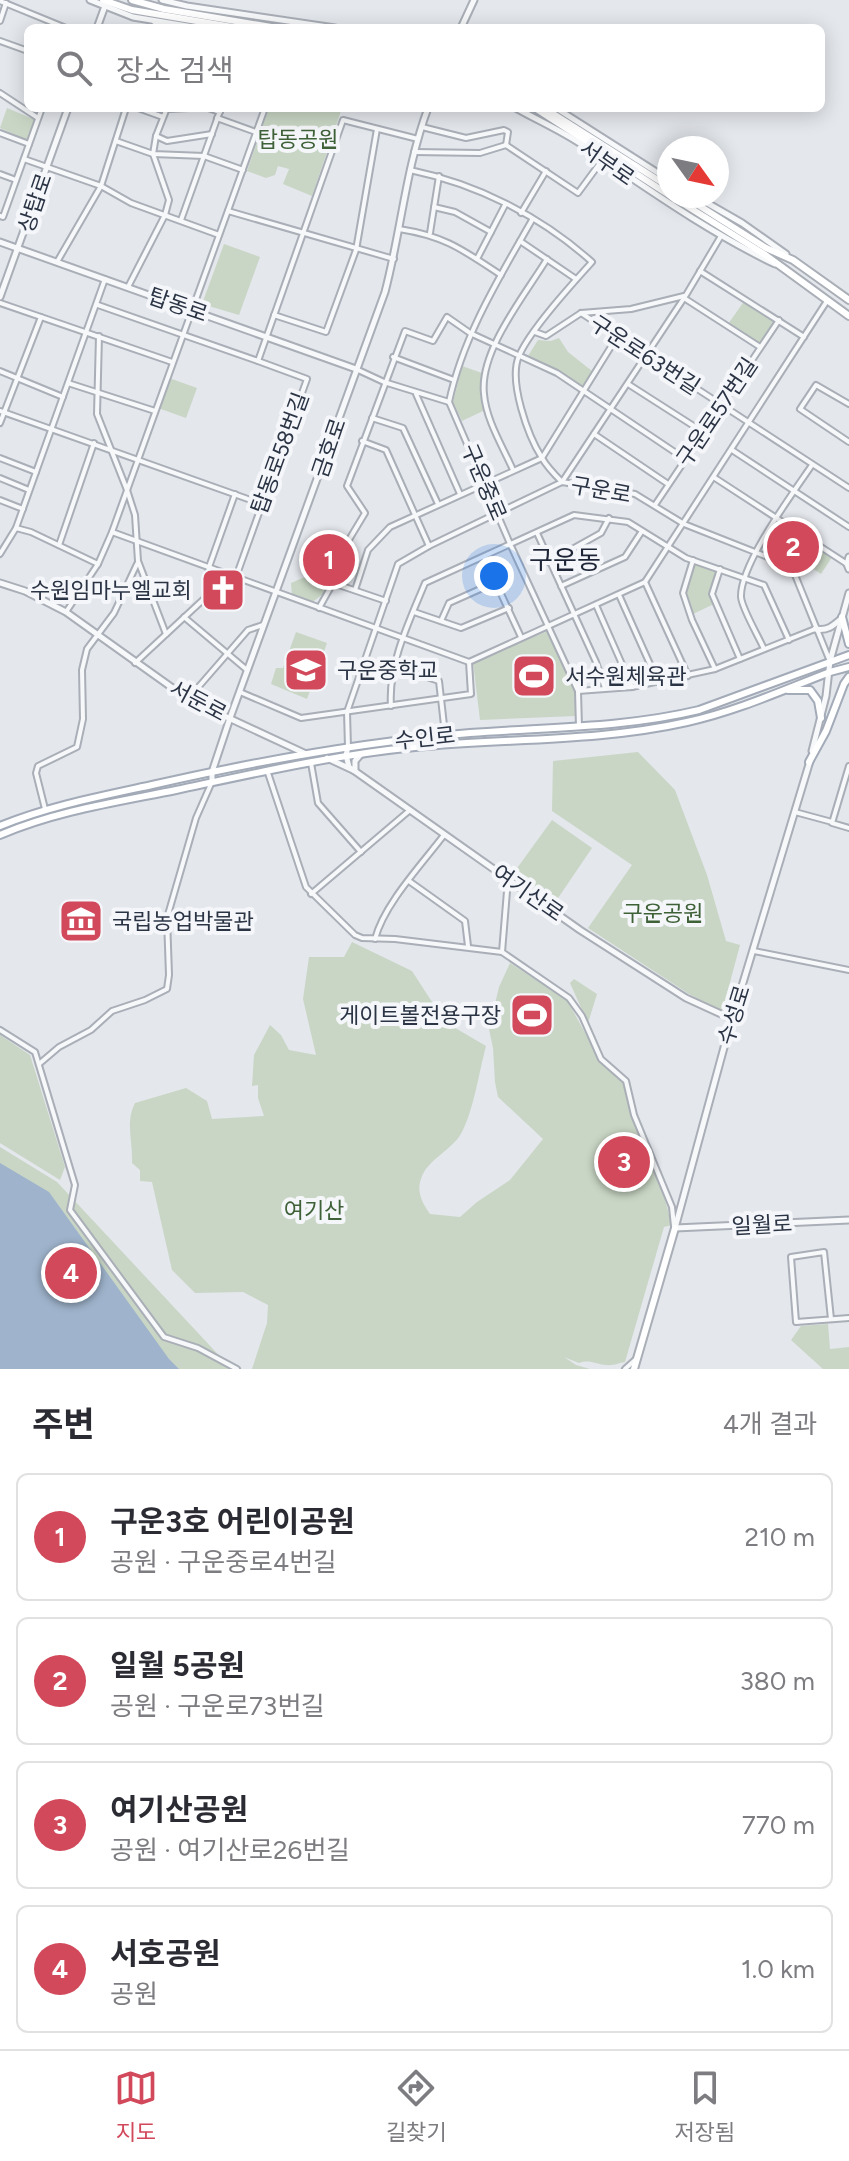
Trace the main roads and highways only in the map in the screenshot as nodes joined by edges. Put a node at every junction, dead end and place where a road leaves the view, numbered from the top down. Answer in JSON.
{"nodes":[{"id":1,"x":132,"y":0,"type":"edge"},
{"id":2,"x":104,"y":3,"type":"edge"},
{"id":3,"x":214,"y":24,"type":"edge"},
{"id":4,"x":253,"y":24,"type":"edge"},
{"id":5,"x":541,"y":112,"type":"edge"},
{"id":6,"x":550,"y":112,"type":"edge"},
{"id":7,"x":657,"y":179,"type":"edge"},
{"id":8,"x":657,"y":187,"type":"edge"},
{"id":9,"x":691,"y":208,"type":"edge"},
{"id":10,"x":703,"y":208,"type":"edge"},
{"id":11,"x":849,"y":300,"type":"edge"},
{"id":12,"x":849,"y":316,"type":"edge"},
{"id":13,"x":842,"y":617,"type":"road end"},
{"id":14,"x":849,"y":644,"type":"edge"},
{"id":15,"x":849,"y":655,"type":"edge"},
{"id":16,"x":849,"y":667,"type":"edge"},
{"id":17,"x":849,"y":677,"type":"edge"},
{"id":18,"x":780,"y":691,"type":"junction"},
{"id":19,"x":821,"y":718,"type":"road end"},
{"id":20,"x":809,"y":762,"type":"road end"},
{"id":21,"x":0,"y":826,"type":"edge"},
{"id":22,"x":0,"y":835,"type":"edge"},
{"id":23,"x":675,"y":1228,"type":"road end"},
{"id":24,"x":634,"y":1369,"type":"edge"}],
"edges":[{"from":1,"to":4,"type":"main road"},
{"from":2,"to":3,"type":"main road"},
{"from":5,"to":8,"type":"main road","name":"서부로"},
{"from":6,"to":7,"type":"main road","name":"서부로"},
{"from":9,"to":12,"type":"main road","name":"서부로"},
{"from":10,"to":11,"type":"main road"},
{"from":13,"to":14,"type":"main road"},
{"from":15,"to":21,"type":"main road","name":"수인로"},
{"from":16,"to":18,"type":"main road","name":"수인로"},
{"from":17,"to":20,"type":"main road"},
{"from":18,"to":19,"type":"main road"},
{"from":18,"to":22,"type":"main road","name":"수인로"},
{"from":23,"to":24,"type":"main road","name":"수성로"}]}
